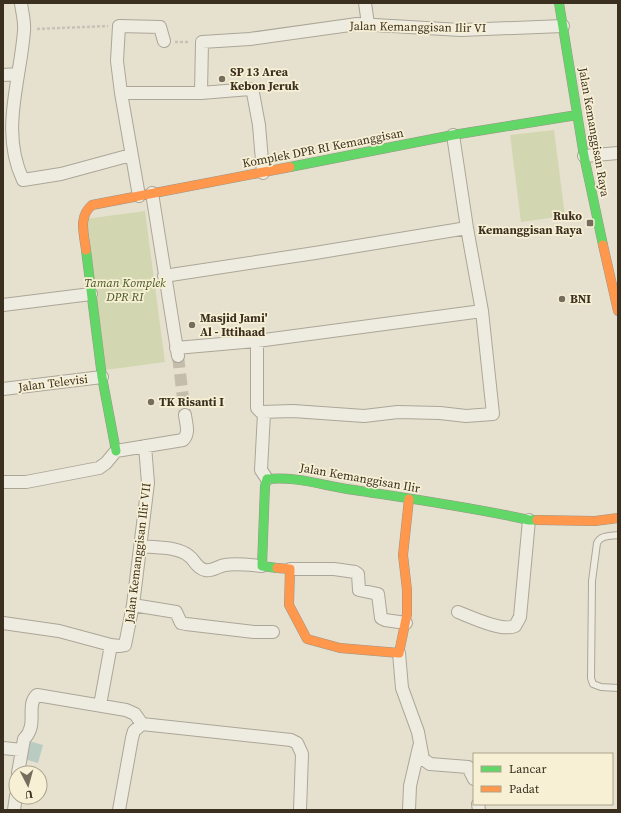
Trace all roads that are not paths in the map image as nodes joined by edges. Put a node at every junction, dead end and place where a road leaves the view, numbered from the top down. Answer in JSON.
{"nodes":[{"id":1,"x":21,"y":3,"type":"edge"},
{"id":2,"x":365,"y":3,"type":"edge"},
{"id":3,"x":559,"y":3,"type":"edge"},
{"id":4,"x":368,"y":24,"type":"junction"},
{"id":5,"x":563,"y":26,"type":"junction"},
{"id":6,"x":164,"y":40,"type":"road end"},
{"id":7,"x":18,"y":74,"type":"junction"},
{"id":8,"x":3,"y":75,"type":"edge"},
{"id":9,"x":120,"y":93,"type":"junction"},
{"id":10,"x":201,"y":93,"type":"junction"},
{"id":11,"x":577,"y":115,"type":"junction"},
{"id":12,"x":453,"y":135,"type":"junction"},
{"id":13,"x":618,"y":153,"type":"edge"},
{"id":14,"x":131,"y":155,"type":"junction"},
{"id":15,"x":584,"y":156,"type":"junction"},
{"id":16,"x":263,"y":173,"type":"junction"},
{"id":17,"x":152,"y":193,"type":"junction"},
{"id":18,"x":139,"y":196,"type":"junction"},
{"id":19,"x":467,"y":228,"type":"junction"},
{"id":20,"x":164,"y":276,"type":"junction"},
{"id":21,"x":91,"y":294,"type":"junction"},
{"id":22,"x":3,"y":305,"type":"edge"},
{"id":23,"x":482,"y":311,"type":"junction"},
{"id":24,"x":618,"y":311,"type":"edge"},
{"id":25,"x":257,"y":341,"type":"junction"},
{"id":26,"x":102,"y":376,"type":"junction"},
{"id":27,"x":3,"y":389,"type":"edge"},
{"id":28,"x":264,"y":413,"type":"junction"},
{"id":29,"x":185,"y":416,"type":"tunnel mouth"},
{"id":30,"x":145,"y":446,"type":"junction"},
{"id":31,"x":116,"y":451,"type":"junction"},
{"id":32,"x":267,"y":479,"type":"junction"},
{"id":33,"x":3,"y":482,"type":"edge"},
{"id":34,"x":409,"y":499,"type":"junction"},
{"id":35,"x":618,"y":518,"type":"edge"},
{"id":36,"x":529,"y":520,"type":"junction"},
{"id":37,"x":618,"y":535,"type":"edge"},
{"id":38,"x":141,"y":546,"type":"junction"},
{"id":39,"x":262,"y":566,"type":"junction"},
{"id":40,"x":290,"y":569,"type":"junction"},
{"id":41,"x":133,"y":605,"type":"junction"},
{"id":42,"x":458,"y":612,"type":"dead end"},
{"id":43,"x":3,"y":623,"type":"edge"},
{"id":44,"x":406,"y":623,"type":"junction"},
{"id":45,"x":273,"y":632,"type":"dead end"},
{"id":46,"x":111,"y":645,"type":"junction"},
{"id":47,"x":399,"y":653,"type":"junction"},
{"id":48,"x":618,"y":688,"type":"edge"},
{"id":49,"x":100,"y":705,"type":"junction"},
{"id":50,"x":142,"y":724,"type":"junction"},
{"id":51,"x":420,"y":746,"type":"junction"},
{"id":52,"x":3,"y":748,"type":"edge"},
{"id":53,"x":22,"y":750,"type":"junction"},
{"id":54,"x":19,"y":765,"type":"edge"},
{"id":55,"x":473,"y":777,"type":"edge"},
{"id":56,"x":119,"y":810,"type":"edge"},
{"id":57,"x":300,"y":810,"type":"edge"},
{"id":58,"x":409,"y":810,"type":"edge"}],
"edges":[{"from":1,"to":7,"type":"street"},
{"from":2,"to":4,"type":"street"},
{"from":3,"to":5,"type":"street","name":"Jalan Kemanggisan Raya"},
{"from":4,"to":5,"type":"street","name":"Jalan Kemanggisan Ilir VI"},
{"from":4,"to":10,"type":"street","name":"Jalan Kemanggisan Ilir VI"},
{"from":5,"to":11,"type":"street","name":"Jalan Kemanggisan Raya"},
{"from":6,"to":9,"type":"street"},
{"from":7,"to":8,"type":"street"},
{"from":7,"to":14,"type":"street"},
{"from":9,"to":10,"type":"street"},
{"from":9,"to":14,"type":"street"},
{"from":10,"to":16,"type":"street"},
{"from":11,"to":12,"type":"street","name":"Komplek DPR RI Kemanggisan"},
{"from":11,"to":15,"type":"street","name":"Jalan Kemanggisan Raya"},
{"from":12,"to":16,"type":"street","name":"Komplek DPR RI Kemanggisan"},
{"from":12,"to":19,"type":"street"},
{"from":13,"to":15,"type":"street"},
{"from":14,"to":18,"type":"street"},
{"from":15,"to":24,"type":"street","name":"Jalan Kemanggisan Raya"},
{"from":16,"to":17,"type":"street","name":"Komplek DPR RI Kemanggisan"},
{"from":17,"to":18,"type":"street","name":"Komplek DPR RI Kemanggisan"},
{"from":17,"to":20,"type":"street"},
{"from":18,"to":21,"type":"street","name":"Komplek DPR RI Kemanggisan"},
{"from":19,"to":20,"type":"street"},
{"from":19,"to":23,"type":"street"},
{"from":20,"to":25,"type":"street"},
{"from":21,"to":22,"type":"street"},
{"from":21,"to":26,"type":"street"},
{"from":23,"to":25,"type":"street"},
{"from":23,"to":28,"type":"street"},
{"from":25,"to":28,"type":"street"},
{"from":26,"to":27,"type":"street","name":"Jalan Televisi"},
{"from":26,"to":31,"type":"street"},
{"from":28,"to":32,"type":"street"},
{"from":29,"to":30,"type":"street"},
{"from":30,"to":31,"type":"street"},
{"from":30,"to":38,"type":"street","name":"Jalan Kemanggisan Ilir VII"},
{"from":31,"to":33,"type":"street"},
{"from":32,"to":34,"type":"street","name":"Jalan Kemanggisan Ilir"},
{"from":32,"to":39,"type":"street"},
{"from":34,"to":36,"type":"street","name":"Jalan Kemanggisan Ilir"},
{"from":34,"to":44,"type":"street"},
{"from":35,"to":36,"type":"street","name":"Jalan Kemanggisan Ilir"},
{"from":36,"to":42,"type":"street"},
{"from":37,"to":48,"type":"lane"},
{"from":38,"to":39,"type":"street"},
{"from":38,"to":41,"type":"street","name":"Jalan Kemanggisan Ilir VII"},
{"from":39,"to":40,"type":"street"},
{"from":40,"to":44,"type":"street"},
{"from":40,"to":47,"type":"street"},
{"from":41,"to":45,"type":"street"},
{"from":41,"to":46,"type":"street","name":"Jalan Kemanggisan Ilir VII"},
{"from":43,"to":46,"type":"street"},
{"from":44,"to":47,"type":"street"},
{"from":46,"to":49,"type":"street"},
{"from":47,"to":51,"type":"street"},
{"from":49,"to":50,"type":"street"},
{"from":49,"to":53,"type":"street"},
{"from":50,"to":56,"type":"street"},
{"from":50,"to":57,"type":"street"},
{"from":51,"to":55,"type":"street"},
{"from":51,"to":58,"type":"street"},
{"from":52,"to":53,"type":"street"},
{"from":53,"to":54,"type":"street"}]}
